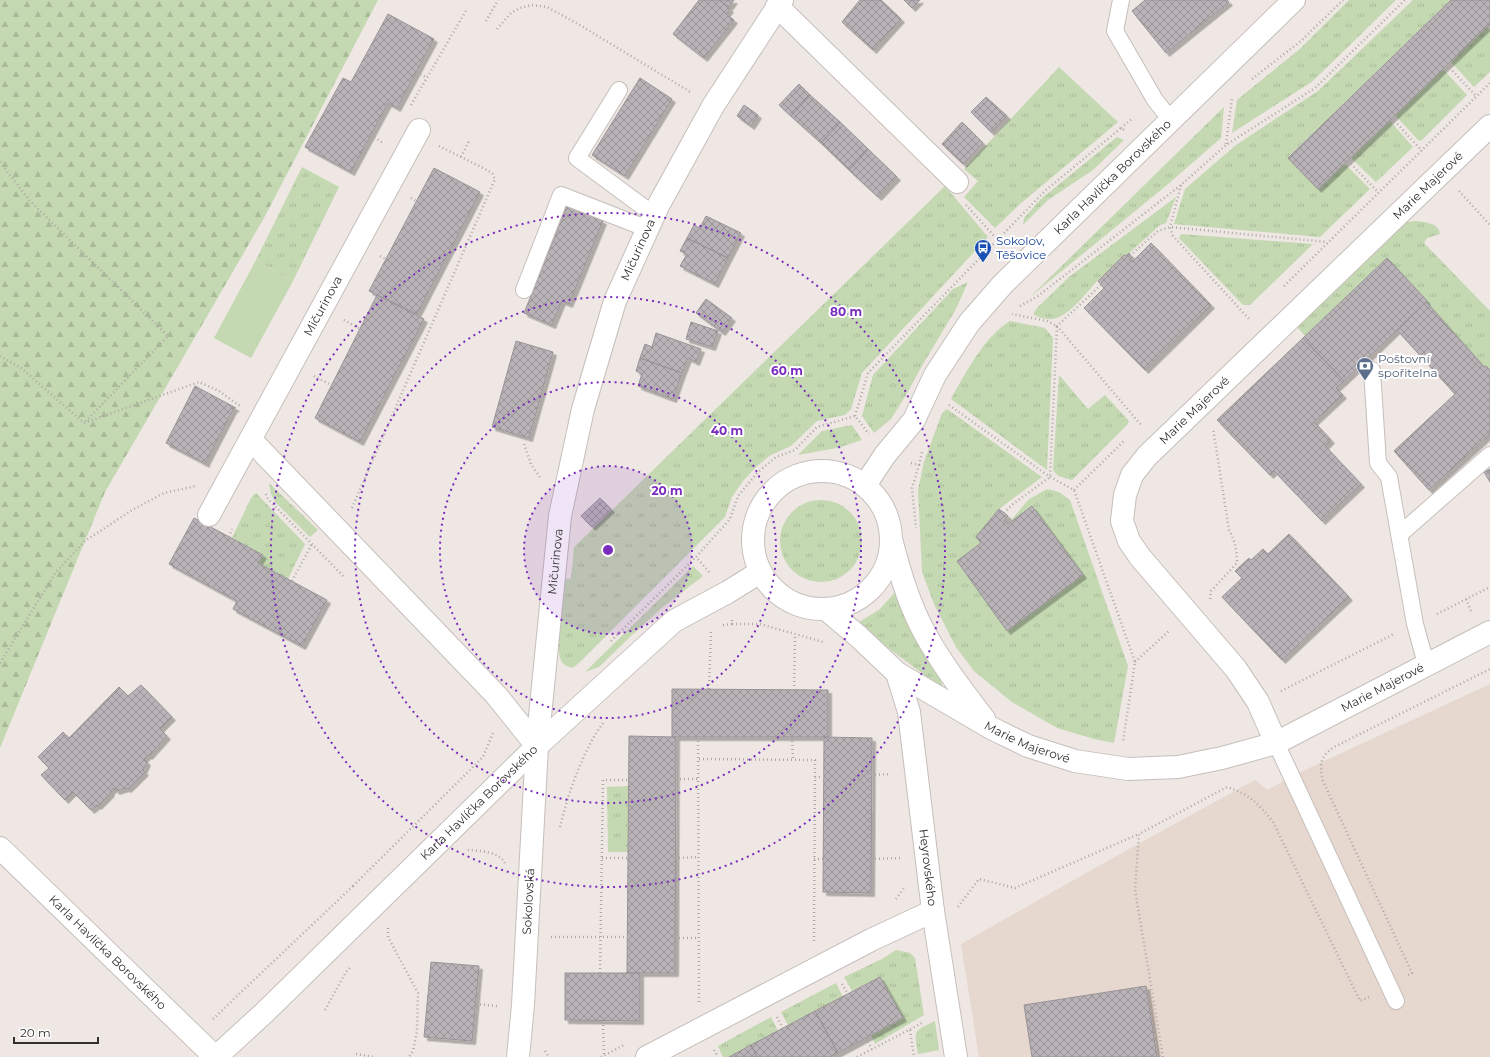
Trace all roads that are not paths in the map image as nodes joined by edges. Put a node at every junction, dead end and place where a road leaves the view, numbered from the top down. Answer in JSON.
{"nodes":[{"id":1,"x":1122,"y":0,"type":"edge"},
{"id":2,"x":1294,"y":0,"type":"edge"},
{"id":3,"x":779,"y":3,"type":"edge"},
{"id":4,"x":619,"y":90,"type":"dead end"},
{"id":5,"x":1171,"y":120,"type":"junction"},
{"id":6,"x":1488,"y":131,"type":"edge"},
{"id":7,"x":427,"y":137,"type":"road end"},
{"id":8,"x":957,"y":182,"type":"road end"},
{"id":9,"x":651,"y":222,"type":"junction"},
{"id":10,"x":524,"y":290,"type":"dead end"},
{"id":11,"x":1372,"y":370,"type":"dead end"},
{"id":12,"x":251,"y":440,"type":"junction"},
{"id":13,"x":1490,"y":455,"type":"edge"},
{"id":14,"x":864,"y":484,"type":"junction"},
{"id":15,"x":210,"y":515,"type":"dead end"},
{"id":16,"x":1400,"y":535,"type":"junction"},
{"id":17,"x":891,"y":540,"type":"junction"},
{"id":18,"x":760,"y":572,"type":"junction"},
{"id":19,"x":826,"y":609,"type":"junction"},
{"id":20,"x":1490,"y":632,"type":"edge"},
{"id":21,"x":1426,"y":664,"type":"junction"},
{"id":22,"x":897,"y":673,"type":"junction"},
{"id":23,"x":991,"y":728,"type":"junction"},
{"id":24,"x":1276,"y":743,"type":"junction"},
{"id":25,"x":537,"y":746,"type":"junction"},
{"id":26,"x":0,"y":848,"type":"edge"},
{"id":27,"x":933,"y":911,"type":"junction"},
{"id":28,"x":1393,"y":994,"type":"road end"},
{"id":29,"x":215,"y":1057,"type":"edge"},
{"id":30,"x":518,"y":1057,"type":"edge"},
{"id":31,"x":647,"y":1057,"type":"edge"},
{"id":32,"x":956,"y":1057,"type":"edge"}],
"edges":[{"from":1,"to":5,"type":"lane"},
{"from":2,"to":5,"type":"street","name":"Karla Havlíčka Borovského"},
{"from":3,"to":8,"type":"street","name":"Mičurinova"},
{"from":3,"to":9,"type":"street","name":"Mičurinova"},
{"from":4,"to":9,"type":"lane"},
{"from":5,"to":14,"type":"street","name":"Karla Havlíčka Borovského"},
{"from":6,"to":24,"type":"street","name":"Marie Majerové"},
{"from":7,"to":12,"type":"street","name":"Mičurinova"},
{"from":9,"to":10,"type":"lane"},
{"from":9,"to":25,"type":"street","name":"Mičurinova"},
{"from":11,"to":16,"type":"lane"},
{"from":12,"to":15,"type":"street","name":"Mičurinova"},
{"from":12,"to":25,"type":"street"},
{"from":13,"to":16,"type":"lane"},
{"from":14,"to":17,"type":"street"},
{"from":14,"to":18,"type":"street"},
{"from":16,"to":21,"type":"lane"},
{"from":17,"to":19,"type":"street"},
{"from":17,"to":23,"type":"street","name":"Marie Majerové"},
{"from":18,"to":19,"type":"street"},
{"from":18,"to":25,"type":"street","name":"Karla Havlíčka Borovského"},
{"from":19,"to":22,"type":"street","name":"Heyrovského"},
{"from":20,"to":21,"type":"street","name":"Marie Majerové"},
{"from":21,"to":24,"type":"street","name":"Marie Majerové"},
{"from":22,"to":23,"type":"street"},
{"from":22,"to":27,"type":"street","name":"Heyrovského"},
{"from":23,"to":24,"type":"street","name":"Marie Majerové"},
{"from":24,"to":28,"type":"lane"},
{"from":25,"to":29,"type":"street","name":"Karla Havlíčka Borovského"},
{"from":25,"to":30,"type":"street","name":"Sokolovská"},
{"from":26,"to":29,"type":"street","name":"Karla Havlíčka Borovského"},
{"from":27,"to":31,"type":"street","name":"Heyrovského"},
{"from":27,"to":32,"type":"street"}]}
